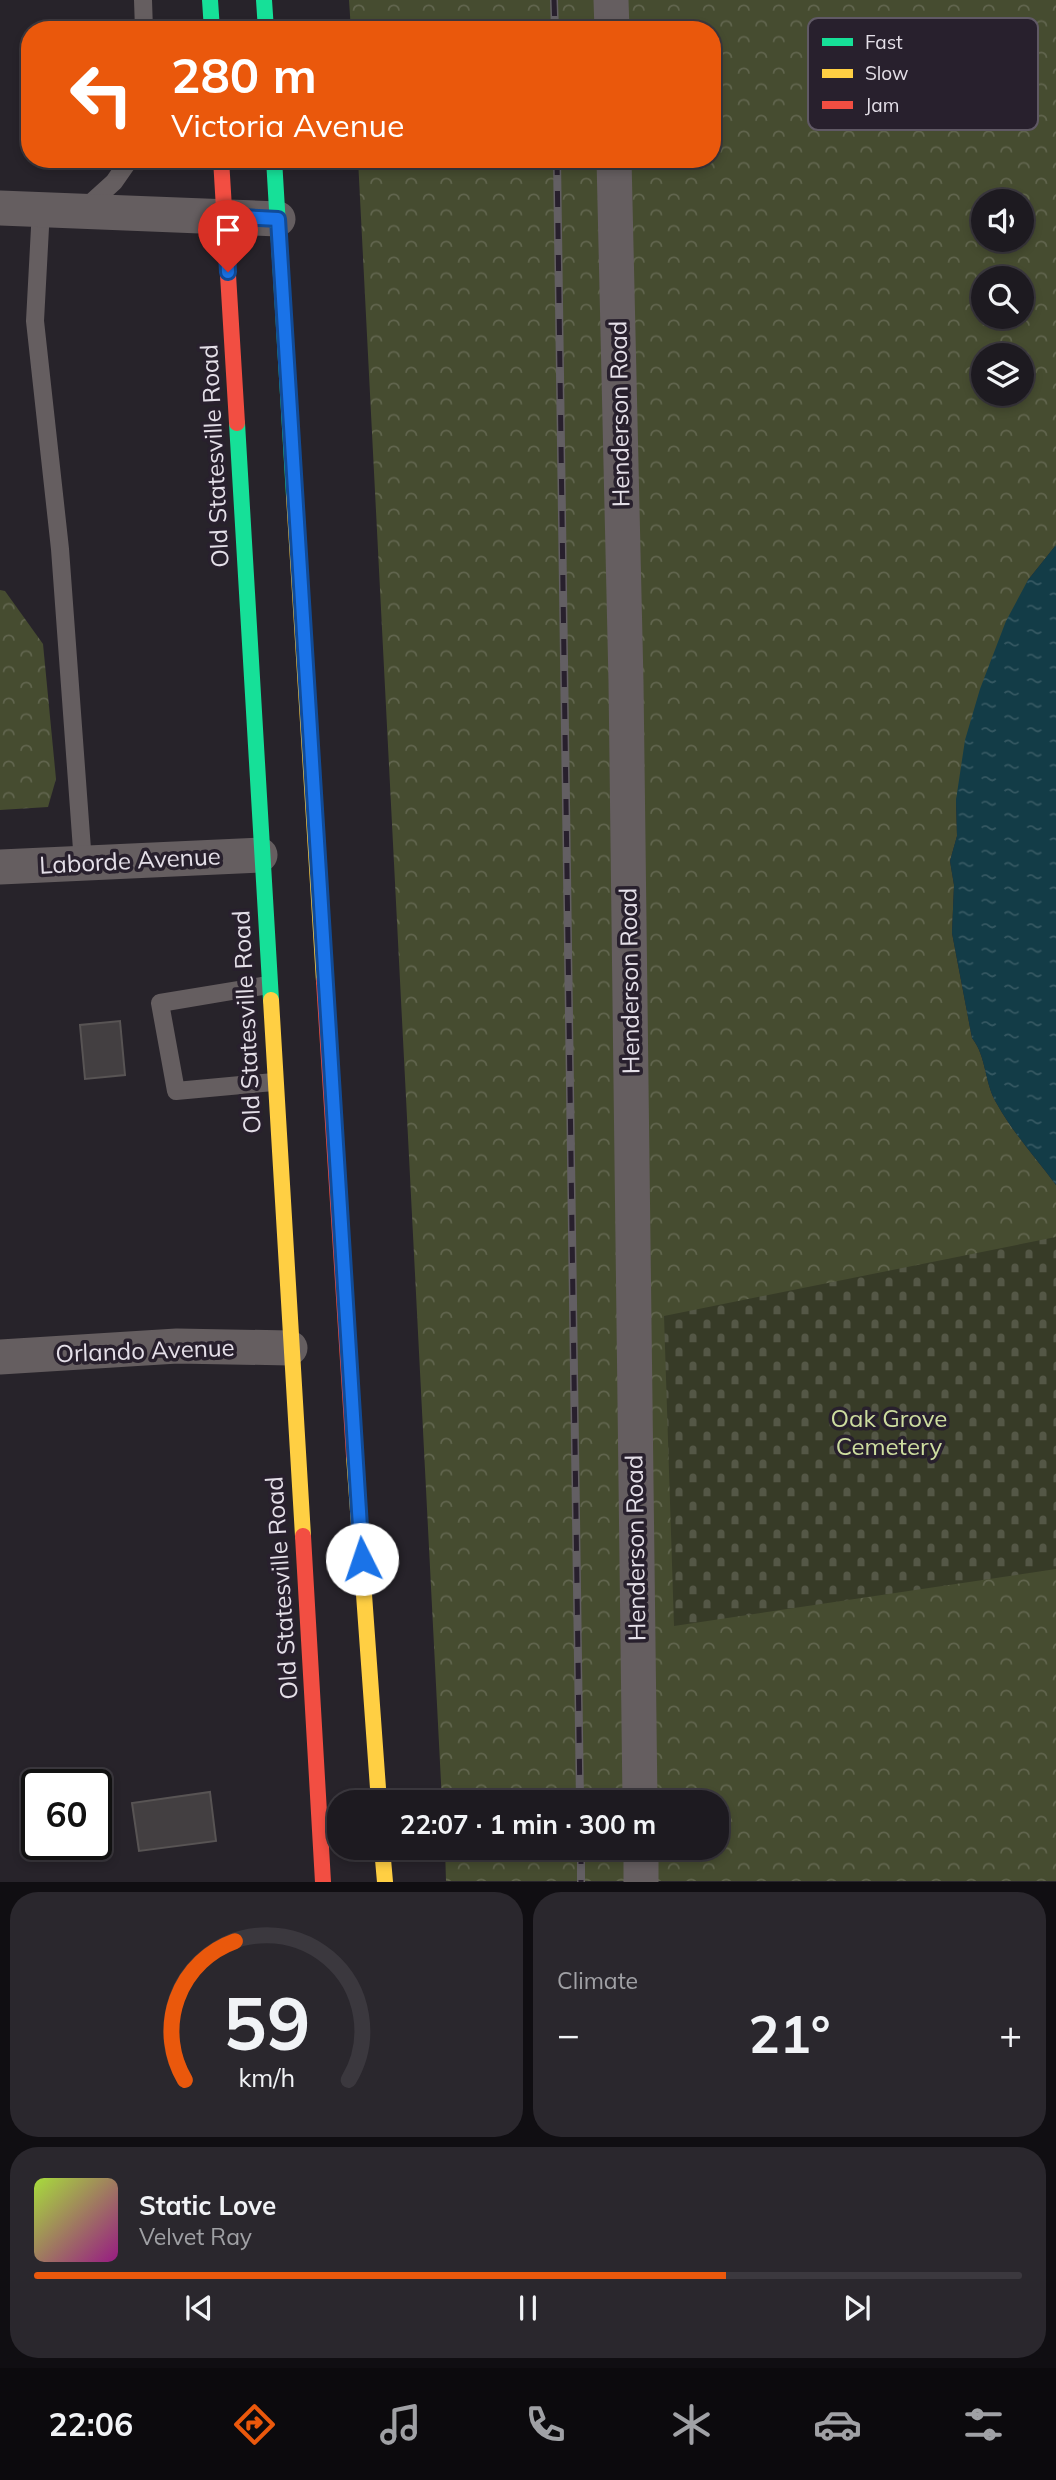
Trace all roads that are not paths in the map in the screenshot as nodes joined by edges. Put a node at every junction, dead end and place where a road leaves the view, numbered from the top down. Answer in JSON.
{"nodes":[{"id":1,"x":143,"y":0,"type":"edge"},
{"id":2,"x":209,"y":0,"type":"edge"},
{"id":3,"x":264,"y":0,"type":"edge"},
{"id":4,"x":611,"y":0,"type":"edge"},
{"id":5,"x":144,"y":21,"type":"edge"},
{"id":6,"x":211,"y":21,"type":"edge"},
{"id":7,"x":265,"y":21,"type":"edge"},
{"id":8,"x":612,"y":21,"type":"edge"},
{"id":9,"x":124,"y":168,"type":"edge"},
{"id":10,"x":222,"y":168,"type":"edge"},
{"id":11,"x":275,"y":168,"type":"edge"},
{"id":12,"x":614,"y":168,"type":"edge"},
{"id":13,"x":0,"y":208,"type":"edge"},
{"id":14,"x":41,"y":209,"type":"junction"},
{"id":15,"x":82,"y":211,"type":"junction"},
{"id":16,"x":225,"y":216,"type":"junction"},
{"id":17,"x":278,"y":219,"type":"junction"},
{"id":18,"x":260,"y":855,"type":"junction"},
{"id":19,"x":83,"y":863,"type":"junction"},
{"id":20,"x":0,"y":867,"type":"edge"},
{"id":21,"x":268,"y":985,"type":"junction"},
{"id":22,"x":274,"y":1082,"type":"junction"},
{"id":23,"x":290,"y":1348,"type":"junction"},
{"id":24,"x":0,"y":1357,"type":"edge"},
{"id":25,"x":378,"y":1790,"type":"edge"},
{"id":26,"x":640,"y":1790,"type":"edge"},
{"id":27,"x":383,"y":1860,"type":"edge"},
{"id":28,"x":641,"y":1860,"type":"edge"},
{"id":29,"x":323,"y":1881,"type":"edge"},
{"id":30,"x":385,"y":1881,"type":"edge"},
{"id":31,"x":641,"y":1881,"type":"edge"}],
"edges":[{"from":1,"to":5,"type":"lane"},
{"from":2,"to":6,"type":"main road"},
{"from":3,"to":7,"type":"main road"},
{"from":4,"to":8,"type":"street"},
{"from":9,"to":15,"type":"lane"},
{"from":10,"to":16,"type":"main road","name":"Old Statesville Road"},
{"from":11,"to":17,"type":"main road"},
{"from":12,"to":26,"type":"street","name":"Henderson Road"},
{"from":13,"to":14,"type":"street"},
{"from":14,"to":15,"type":"street"},
{"from":14,"to":19,"type":"lane"},
{"from":15,"to":16,"type":"street"},
{"from":16,"to":17,"type":"street"},
{"from":16,"to":18,"type":"main road","name":"Old Statesville Road"},
{"from":17,"to":25,"type":"main road"},
{"from":18,"to":19,"type":"street","name":"Laborde Avenue"},
{"from":18,"to":21,"type":"main road","name":"Old Statesville Road"},
{"from":19,"to":20,"type":"street","name":"Laborde Avenue"},
{"from":21,"to":22,"type":"main road","name":"Old Statesville Road"},
{"from":21,"to":22,"type":"lane"},
{"from":22,"to":23,"type":"main road","name":"Old Statesville Road"},
{"from":23,"to":24,"type":"street","name":"Orlando Avenue"},
{"from":23,"to":29,"type":"main road","name":"Old Statesville Road"},
{"from":27,"to":30,"type":"main road"},
{"from":28,"to":31,"type":"street"}]}
